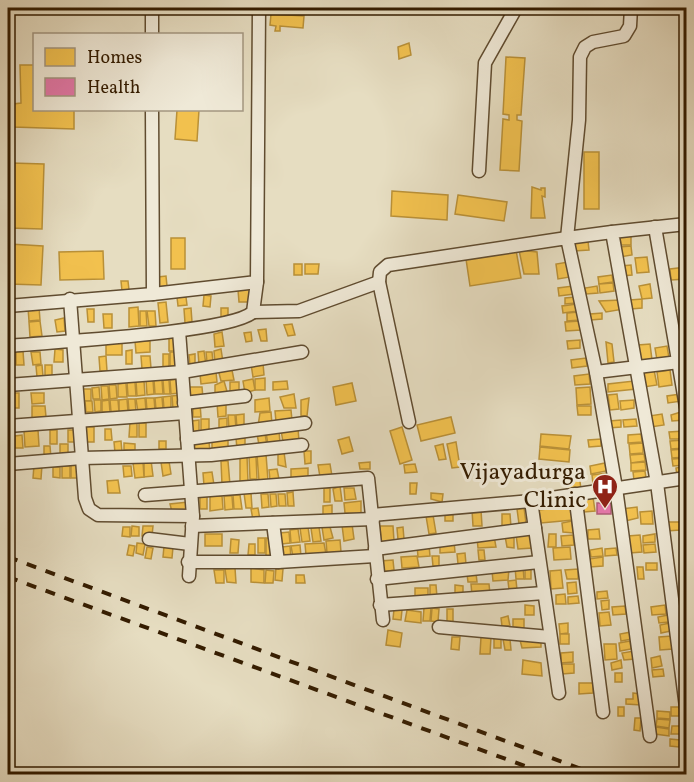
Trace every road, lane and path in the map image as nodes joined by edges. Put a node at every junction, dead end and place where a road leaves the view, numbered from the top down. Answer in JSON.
{"nodes":[{"id":1,"x":152,"y":8,"type":"edge"},
{"id":2,"x":259,"y":8,"type":"edge"},
{"id":3,"x":516,"y":8,"type":"edge"},
{"id":4,"x":631,"y":8,"type":"edge"},
{"id":5,"x":152,"y":33,"type":"edge"},
{"id":6,"x":152,"y":111,"type":"edge"},
{"id":7,"x":479,"y":171,"type":"dead end"},
{"id":8,"x":687,"y":224,"type":"edge"},
{"id":9,"x":655,"y":227,"type":"junction"},
{"id":10,"x":612,"y":232,"type":"junction"},
{"id":11,"x":567,"y":238,"type":"junction"},
{"id":12,"x":256,"y":282,"type":"junction"},
{"id":13,"x":379,"y":282,"type":"junction"},
{"id":14,"x":153,"y":294,"type":"junction"},
{"id":15,"x":70,"y":299,"type":"junction"},
{"id":16,"x":8,"y":306,"type":"edge"},
{"id":17,"x":253,"y":312,"type":"junction"},
{"id":18,"x":179,"y":331,"type":"junction"},
{"id":19,"x":74,"y":340,"type":"junction"},
{"id":20,"x":8,"y":346,"type":"edge"},
{"id":21,"x":302,"y":352,"type":"dead end"},
{"id":22,"x":679,"y":362,"type":"junction"},
{"id":23,"x":636,"y":367,"type":"junction"},
{"id":24,"x":182,"y":372,"type":"junction"},
{"id":25,"x":596,"y":372,"type":"junction"},
{"id":26,"x":77,"y":379,"type":"junction"},
{"id":27,"x":8,"y":385,"type":"edge"},
{"id":28,"x":245,"y":396,"type":"dead end"},
{"id":29,"x":687,"y":407,"type":"edge"},
{"id":30,"x":185,"y":408,"type":"junction"},
{"id":31,"x":80,"y":420,"type":"junction"},
{"id":32,"x":409,"y":422,"type":"dead end"},
{"id":33,"x":305,"y":423,"type":"dead end"},
{"id":34,"x":8,"y":426,"type":"edge"},
{"id":35,"x":187,"y":439,"type":"junction"},
{"id":36,"x":302,"y":445,"type":"dead end"},
{"id":37,"x":188,"y":455,"type":"junction"},
{"id":38,"x":82,"y":458,"type":"junction"},
{"id":39,"x":8,"y":464,"type":"edge"},
{"id":40,"x":687,"y":478,"type":"edge"},
{"id":41,"x":657,"y":483,"type":"junction"},
{"id":42,"x":616,"y":488,"type":"junction"},
{"id":43,"x":191,"y":492,"type":"junction"},
{"id":44,"x":575,"y":494,"type":"junction"},
{"id":45,"x":145,"y":495,"type":"dead end"},
{"id":46,"x":531,"y":501,"type":"junction"},
{"id":47,"x":372,"y":517,"type":"junction"},
{"id":48,"x":193,"y":521,"type":"junction"},
{"id":49,"x":273,"y":523,"type":"junction"},
{"id":50,"x":535,"y":528,"type":"junction"},
{"id":51,"x":149,"y":539,"type":"dead end"},
{"id":52,"x":190,"y":544,"type":"junction"},
{"id":53,"x":375,"y":552,"type":"junction"},
{"id":54,"x":188,"y":562,"type":"junction"},
{"id":55,"x":278,"y":562,"type":"junction"},
{"id":56,"x":539,"y":562,"type":"junction"},
{"id":57,"x":189,"y":576,"type":"dead end"},
{"id":58,"x":377,"y":579,"type":"junction"},
{"id":59,"x":544,"y":593,"type":"junction"},
{"id":60,"x":380,"y":605,"type":"junction"},
{"id":61,"x":680,"y":613,"type":"edge"},
{"id":62,"x":383,"y":620,"type":"dead end"},
{"id":63,"x":439,"y":627,"type":"dead end"},
{"id":64,"x":550,"y":637,"type":"junction"},
{"id":65,"x":558,"y":693,"type":"dead end"},
{"id":66,"x":687,"y":707,"type":"edge"},
{"id":67,"x":603,"y":712,"type":"dead end"},
{"id":68,"x":650,"y":736,"type":"dead end"}],
"edges":[{"from":1,"to":5,"type":"street"},
{"from":2,"to":12,"type":"street"},
{"from":3,"to":7,"type":"street"},
{"from":4,"to":11,"type":"street"},
{"from":6,"to":14,"type":"street"},
{"from":8,"to":9,"type":"street"},
{"from":9,"to":10,"type":"street"},
{"from":9,"to":22,"type":"street"},
{"from":10,"to":11,"type":"street"},
{"from":10,"to":23,"type":"street"},
{"from":11,"to":13,"type":"street"},
{"from":11,"to":25,"type":"street"},
{"from":12,"to":14,"type":"street"},
{"from":12,"to":17,"type":"street"},
{"from":13,"to":17,"type":"street"},
{"from":13,"to":32,"type":"street"},
{"from":14,"to":15,"type":"street"},
{"from":15,"to":16,"type":"street"},
{"from":15,"to":19,"type":"street"},
{"from":17,"to":18,"type":"street"},
{"from":18,"to":19,"type":"street"},
{"from":18,"to":24,"type":"street"},
{"from":19,"to":20,"type":"street"},
{"from":19,"to":26,"type":"street"},
{"from":21,"to":24,"type":"street"},
{"from":22,"to":23,"type":"street"},
{"from":22,"to":29,"type":"street"},
{"from":23,"to":25,"type":"street"},
{"from":23,"to":41,"type":"street"},
{"from":24,"to":26,"type":"street"},
{"from":24,"to":30,"type":"street"},
{"from":25,"to":42,"type":"street"},
{"from":26,"to":27,"type":"street"},
{"from":26,"to":31,"type":"street"},
{"from":28,"to":30,"type":"street"},
{"from":30,"to":31,"type":"street"},
{"from":30,"to":35,"type":"street"},
{"from":31,"to":34,"type":"street"},
{"from":31,"to":38,"type":"street"},
{"from":33,"to":35,"type":"street"},
{"from":35,"to":37,"type":"street"},
{"from":36,"to":37,"type":"street"},
{"from":37,"to":38,"type":"street"},
{"from":37,"to":43,"type":"street"},
{"from":38,"to":39,"type":"street"},
{"from":38,"to":48,"type":"street"},
{"from":40,"to":41,"type":"street"},
{"from":41,"to":42,"type":"street"},
{"from":41,"to":61,"type":"street"},
{"from":42,"to":44,"type":"street"},
{"from":42,"to":68,"type":"street"},
{"from":43,"to":45,"type":"street"},
{"from":43,"to":47,"type":"street"},
{"from":43,"to":48,"type":"street"},
{"from":44,"to":46,"type":"street"},
{"from":44,"to":67,"type":"street"},
{"from":46,"to":47,"type":"street"},
{"from":46,"to":50,"type":"street"},
{"from":47,"to":49,"type":"street"},
{"from":47,"to":53,"type":"street"},
{"from":48,"to":49,"type":"street"},
{"from":48,"to":52,"type":"street"},
{"from":49,"to":55,"type":"street"},
{"from":50,"to":53,"type":"street"},
{"from":50,"to":56,"type":"street"},
{"from":51,"to":52,"type":"street"},
{"from":52,"to":54,"type":"street"},
{"from":53,"to":55,"type":"street"},
{"from":53,"to":58,"type":"street"},
{"from":54,"to":55,"type":"street"},
{"from":54,"to":57,"type":"street"},
{"from":56,"to":58,"type":"street"},
{"from":56,"to":59,"type":"street"},
{"from":58,"to":60,"type":"street"},
{"from":59,"to":60,"type":"street"},
{"from":59,"to":64,"type":"street"},
{"from":60,"to":62,"type":"street"},
{"from":61,"to":66,"type":"street"},
{"from":63,"to":64,"type":"street"},
{"from":64,"to":65,"type":"street"}]}
